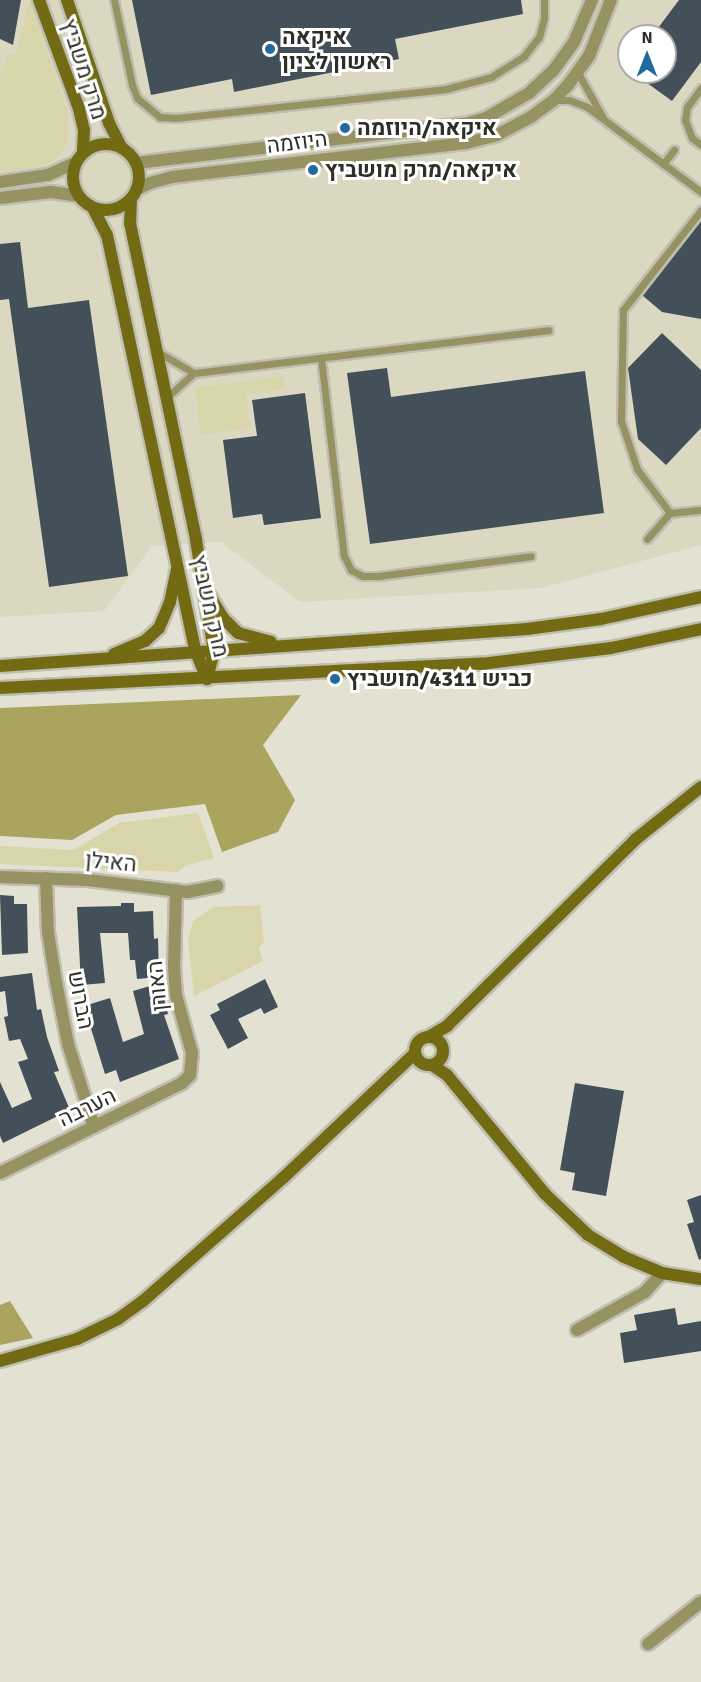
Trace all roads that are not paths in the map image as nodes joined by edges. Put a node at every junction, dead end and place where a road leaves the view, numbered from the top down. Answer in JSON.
{"nodes":[{"id":1,"x":39,"y":0,"type":"edge"},
{"id":2,"x":67,"y":0,"type":"edge"},
{"id":3,"x":114,"y":0,"type":"edge"},
{"id":4,"x":544,"y":0,"type":"edge"},
{"id":5,"x":592,"y":0,"type":"edge"},
{"id":6,"x":611,"y":0,"type":"edge"},
{"id":7,"x":578,"y":73,"type":"junction"},
{"id":8,"x":701,"y":88,"type":"edge"},
{"id":9,"x":555,"y":100,"type":"junction"},
{"id":10,"x":604,"y":120,"type":"junction"},
{"id":11,"x":701,"y":145,"type":"edge"},
{"id":12,"x":122,"y":148,"type":"junction"},
{"id":13,"x":674,"y":150,"type":"dead end"},
{"id":14,"x":83,"y":152,"type":"junction"},
{"id":15,"x":75,"y":163,"type":"junction"},
{"id":16,"x":136,"y":163,"type":"junction"},
{"id":17,"x":663,"y":164,"type":"junction"},
{"id":18,"x":0,"y":182,"type":"edge"},
{"id":19,"x":701,"y":192,"type":"edge"},
{"id":20,"x":133,"y":195,"type":"junction"},
{"id":21,"x":78,"y":196,"type":"junction"},
{"id":22,"x":0,"y":198,"type":"edge"},
{"id":23,"x":93,"y":208,"type":"junction"},
{"id":24,"x":701,"y":210,"type":"edge"},
{"id":25,"x":548,"y":330,"type":"dead end"},
{"id":26,"x":158,"y":352,"type":"junction"},
{"id":27,"x":321,"y":358,"type":"junction"},
{"id":28,"x":194,"y":373,"type":"junction"},
{"id":29,"x":167,"y":396,"type":"junction"},
{"id":30,"x":701,"y":510,"type":"edge"},
{"id":31,"x":670,"y":513,"type":"junction"},
{"id":32,"x":647,"y":539,"type":"dead end"},
{"id":33,"x":531,"y":556,"type":"dead end"},
{"id":34,"x":178,"y":562,"type":"junction"},
{"id":35,"x":203,"y":582,"type":"junction"},
{"id":36,"x":701,"y":597,"type":"edge"},
{"id":37,"x":701,"y":629,"type":"edge"},
{"id":38,"x":676,"y":635,"type":"junction"},
{"id":39,"x":701,"y":636,"type":"edge"},
{"id":40,"x":287,"y":645,"type":"junction"},
{"id":41,"x":214,"y":651,"type":"junction"},
{"id":42,"x":196,"y":652,"type":"junction"},
{"id":43,"x":96,"y":660,"type":"junction"},
{"id":44,"x":0,"y":666,"type":"edge"},
{"id":45,"x":207,"y":679,"type":"junction"},
{"id":46,"x":0,"y":688,"type":"edge"},
{"id":47,"x":701,"y":787,"type":"edge"},
{"id":48,"x":0,"y":877,"type":"edge"},
{"id":49,"x":46,"y":878,"type":"junction"},
{"id":50,"x":218,"y":886,"type":"dead end"},
{"id":51,"x":176,"y":890,"type":"junction"},
{"id":52,"x":447,"y":1026,"type":"junction"},
{"id":53,"x":430,"y":1036,"type":"junction"},
{"id":54,"x":442,"y":1044,"type":"junction"},
{"id":55,"x":417,"y":1057,"type":"junction"},
{"id":56,"x":442,"y":1057,"type":"junction"},
{"id":57,"x":432,"y":1065,"type":"junction"},
{"id":58,"x":190,"y":1075,"type":"joint"},
{"id":59,"x":447,"y":1076,"type":"junction"},
{"id":60,"x":94,"y":1127,"type":"junction"},
{"id":61,"x":0,"y":1173,"type":"edge"},
{"id":62,"x":662,"y":1273,"type":"junction"},
{"id":63,"x":701,"y":1279,"type":"edge"},
{"id":64,"x":577,"y":1330,"type":"dead end"},
{"id":65,"x":0,"y":1361,"type":"edge"},
{"id":66,"x":701,"y":1602,"type":"edge"},
{"id":67,"x":648,"y":1644,"type":"dead end"}],
"edges":[{"from":1,"to":14,"type":"street","name":"מרק משביץ"},
{"from":2,"to":12,"type":"street","name":"מרק משביץ"},
{"from":3,"to":4,"type":"lane"},
{"from":5,"to":16,"type":"street","name":"היוזמה"},
{"from":6,"to":7,"type":"street","name":"היוזמה"},
{"from":7,"to":9,"type":"street","name":"היוזמה"},
{"from":7,"to":10,"type":"lane"},
{"from":8,"to":11,"type":"lane"},
{"from":9,"to":10,"type":"lane"},
{"from":9,"to":20,"type":"street","name":"היוזמה"},
{"from":10,"to":17,"type":"lane"},
{"from":12,"to":14,"type":"street","name":"מרק משביץ"},
{"from":12,"to":16,"type":"street","name":"מרק משביץ"},
{"from":13,"to":17,"type":"lane"},
{"from":14,"to":15,"type":"street","name":"מרק משביץ"},
{"from":15,"to":18,"type":"street"},
{"from":15,"to":21,"type":"street"},
{"from":16,"to":20,"type":"street","name":"מרק משביץ"},
{"from":17,"to":19,"type":"lane"},
{"from":20,"to":23,"type":"street"},
{"from":20,"to":26,"type":"street","name":"מרק משביץ"},
{"from":21,"to":22,"type":"street"},
{"from":21,"to":23,"type":"street","name":"מרק משביץ"},
{"from":23,"to":34,"type":"street","name":"מרק משביץ"},
{"from":24,"to":31,"type":"lane"},
{"from":25,"to":27,"type":"lane"},
{"from":26,"to":28,"type":"lane"},
{"from":26,"to":29,"type":"street","name":"מרק משביץ"},
{"from":27,"to":28,"type":"lane"},
{"from":27,"to":33,"type":"lane"},
{"from":28,"to":29,"type":"lane"},
{"from":29,"to":35,"type":"street","name":"מרק משביץ"},
{"from":30,"to":31,"type":"lane"},
{"from":31,"to":32,"type":"lane"},
{"from":34,"to":42,"type":"street","name":"מרק משביץ"},
{"from":34,"to":43,"type":"street"},
{"from":35,"to":40,"type":"street"},
{"from":35,"to":41,"type":"street","name":"מרק משביץ"},
{"from":36,"to":40,"type":"street"},
{"from":37,"to":38,"type":"street"},
{"from":38,"to":39,"type":"street"},
{"from":38,"to":45,"type":"street"},
{"from":40,"to":41,"type":"street"},
{"from":41,"to":42,"type":"street"},
{"from":41,"to":45,"type":"street","name":"מרק משביץ"},
{"from":42,"to":43,"type":"street"},
{"from":42,"to":45,"type":"street","name":"מרק משביץ"},
{"from":43,"to":44,"type":"street"},
{"from":45,"to":46,"type":"street"},
{"from":47,"to":52,"type":"street"},
{"from":48,"to":49,"type":"street","name":"האילן"},
{"from":49,"to":51,"type":"street","name":"האילן"},
{"from":49,"to":60,"type":"street","name":"הברוש"},
{"from":50,"to":51,"type":"street","name":"האילן"},
{"from":51,"to":58,"type":"street","name":"האורן"},
{"from":52,"to":53,"type":"street"},
{"from":52,"to":54,"type":"street"},
{"from":53,"to":54,"type":"street"},
{"from":53,"to":55,"type":"street"},
{"from":54,"to":56,"type":"street"},
{"from":55,"to":57,"type":"street"},
{"from":55,"to":65,"type":"street"},
{"from":56,"to":57,"type":"street"},
{"from":56,"to":59,"type":"street"},
{"from":57,"to":59,"type":"street"},
{"from":58,"to":60,"type":"street","name":"הערבה"},
{"from":59,"to":62,"type":"street"},
{"from":60,"to":61,"type":"street","name":"הערבה"},
{"from":62,"to":63,"type":"street"},
{"from":62,"to":64,"type":"street"},
{"from":66,"to":67,"type":"street"}]}
